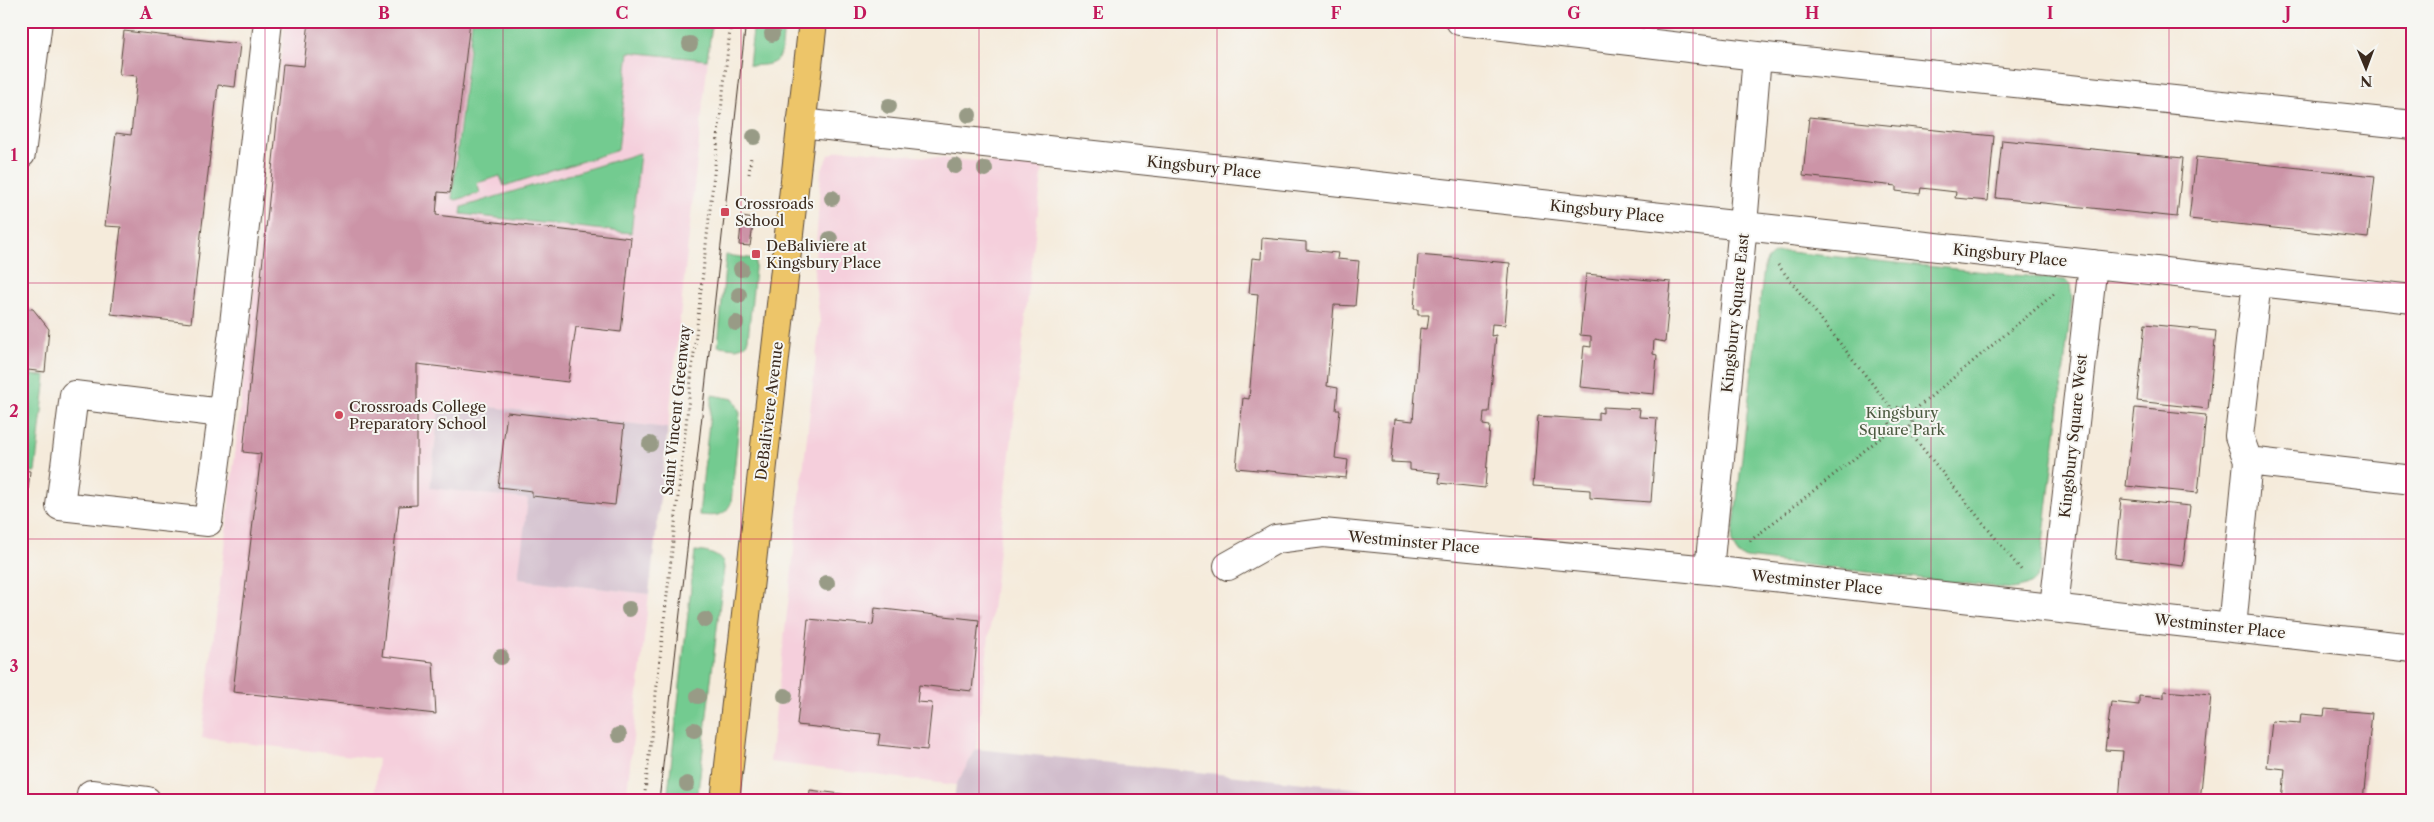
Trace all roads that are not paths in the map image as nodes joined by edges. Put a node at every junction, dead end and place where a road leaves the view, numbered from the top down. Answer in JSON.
{"nodes":[{"id":1,"x":38,"y":21,"type":"edge"},
{"id":2,"x":268,"y":21,"type":"edge"},
{"id":3,"x":813,"y":21,"type":"edge"},
{"id":4,"x":1460,"y":21,"type":"edge"},
{"id":5,"x":1757,"y":56,"type":"junction"},
{"id":6,"x":801,"y":124,"type":"junction"},
{"id":7,"x":2413,"y":125,"type":"edge"},
{"id":8,"x":21,"y":154,"type":"edge"},
{"id":9,"x":1743,"y":225,"type":"junction"},
{"id":10,"x":2093,"y":264,"type":"junction"},
{"id":11,"x":2257,"y":282,"type":"junction"},
{"id":12,"x":2413,"y":299,"type":"edge"},
{"id":13,"x":222,"y":413,"type":"junction"},
{"id":14,"x":2248,"y":461,"type":"junction"},
{"id":15,"x":2413,"y":480,"type":"edge"},
{"id":16,"x":1228,"y":566,"type":"dead end"},
{"id":17,"x":1709,"y":570,"type":"junction"},
{"id":18,"x":2054,"y":608,"type":"junction"},
{"id":19,"x":2232,"y":628,"type":"junction"},
{"id":20,"x":2413,"y":648,"type":"edge"},
{"id":21,"x":91,"y":794,"type":"dead end"},
{"id":22,"x":147,"y":801,"type":"edge"},
{"id":23,"x":725,"y":801,"type":"edge"}],
"edges":[{"from":1,"to":8,"type":"street"},
{"from":2,"to":13,"type":"street"},
{"from":3,"to":6,"type":"main road","name":"DeBaliviere Avenue"},
{"from":4,"to":5,"type":"street"},
{"from":5,"to":7,"type":"street"},
{"from":5,"to":9,"type":"street","name":"Kingsbury Square East"},
{"from":6,"to":9,"type":"street","name":"Kingsbury Place"},
{"from":6,"to":23,"type":"main road","name":"DeBaliviere Avenue"},
{"from":9,"to":10,"type":"street","name":"Kingsbury Place"},
{"from":9,"to":17,"type":"street","name":"Kingsbury Square East"},
{"from":10,"to":11,"type":"street","name":"Kingsbury Place"},
{"from":10,"to":18,"type":"street","name":"Kingsbury Square West"},
{"from":11,"to":12,"type":"street","name":"Kingsbury Place"},
{"from":11,"to":14,"type":"street"},
{"from":13,"to":13,"type":"street"},
{"from":14,"to":15,"type":"street"},
{"from":14,"to":19,"type":"street"},
{"from":16,"to":17,"type":"street","name":"Westminster Place"},
{"from":17,"to":18,"type":"street","name":"Westminster Place"},
{"from":18,"to":19,"type":"street","name":"Westminster Place"},
{"from":19,"to":20,"type":"street","name":"Westminster Place"},
{"from":21,"to":22,"type":"street"}]}
